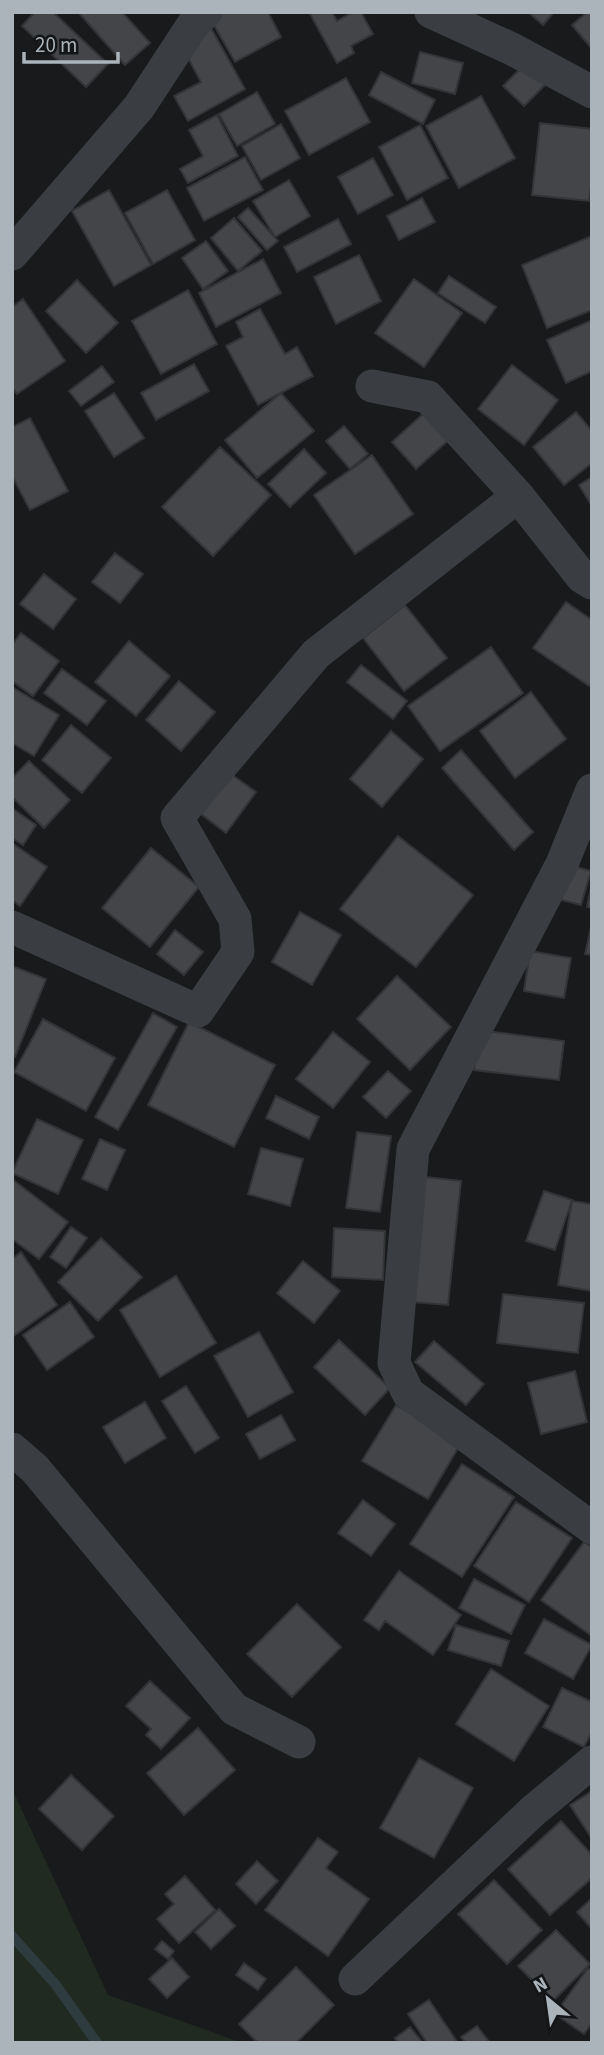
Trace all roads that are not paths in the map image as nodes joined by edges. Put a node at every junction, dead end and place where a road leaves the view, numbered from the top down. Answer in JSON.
{"nodes":[{"id":1,"x":206,"y":12,"type":"edge"},
{"id":2,"x":431,"y":12,"type":"edge"},
{"id":3,"x":592,"y":92,"type":"edge"},
{"id":4,"x":12,"y":254,"type":"edge"},
{"id":5,"x":372,"y":386,"type":"dead end"},
{"id":6,"x":518,"y":496,"type":"junction"},
{"id":7,"x":592,"y":583,"type":"edge"},
{"id":8,"x":592,"y":790,"type":"edge"},
{"id":9,"x":12,"y":927,"type":"edge"},
{"id":10,"x":12,"y":1449,"type":"edge"},
{"id":11,"x":592,"y":1528,"type":"edge"},
{"id":12,"x":299,"y":1742,"type":"dead end"},
{"id":13,"x":592,"y":1762,"type":"edge"},
{"id":14,"x":355,"y":1979,"type":"dead end"}],
"edges":[{"from":1,"to":4,"type":"street"},
{"from":2,"to":3,"type":"street"},
{"from":5,"to":6,"type":"street"},
{"from":6,"to":7,"type":"street"},
{"from":6,"to":9,"type":"street"},
{"from":8,"to":11,"type":"street"},
{"from":10,"to":12,"type":"street"},
{"from":13,"to":14,"type":"street"}]}
